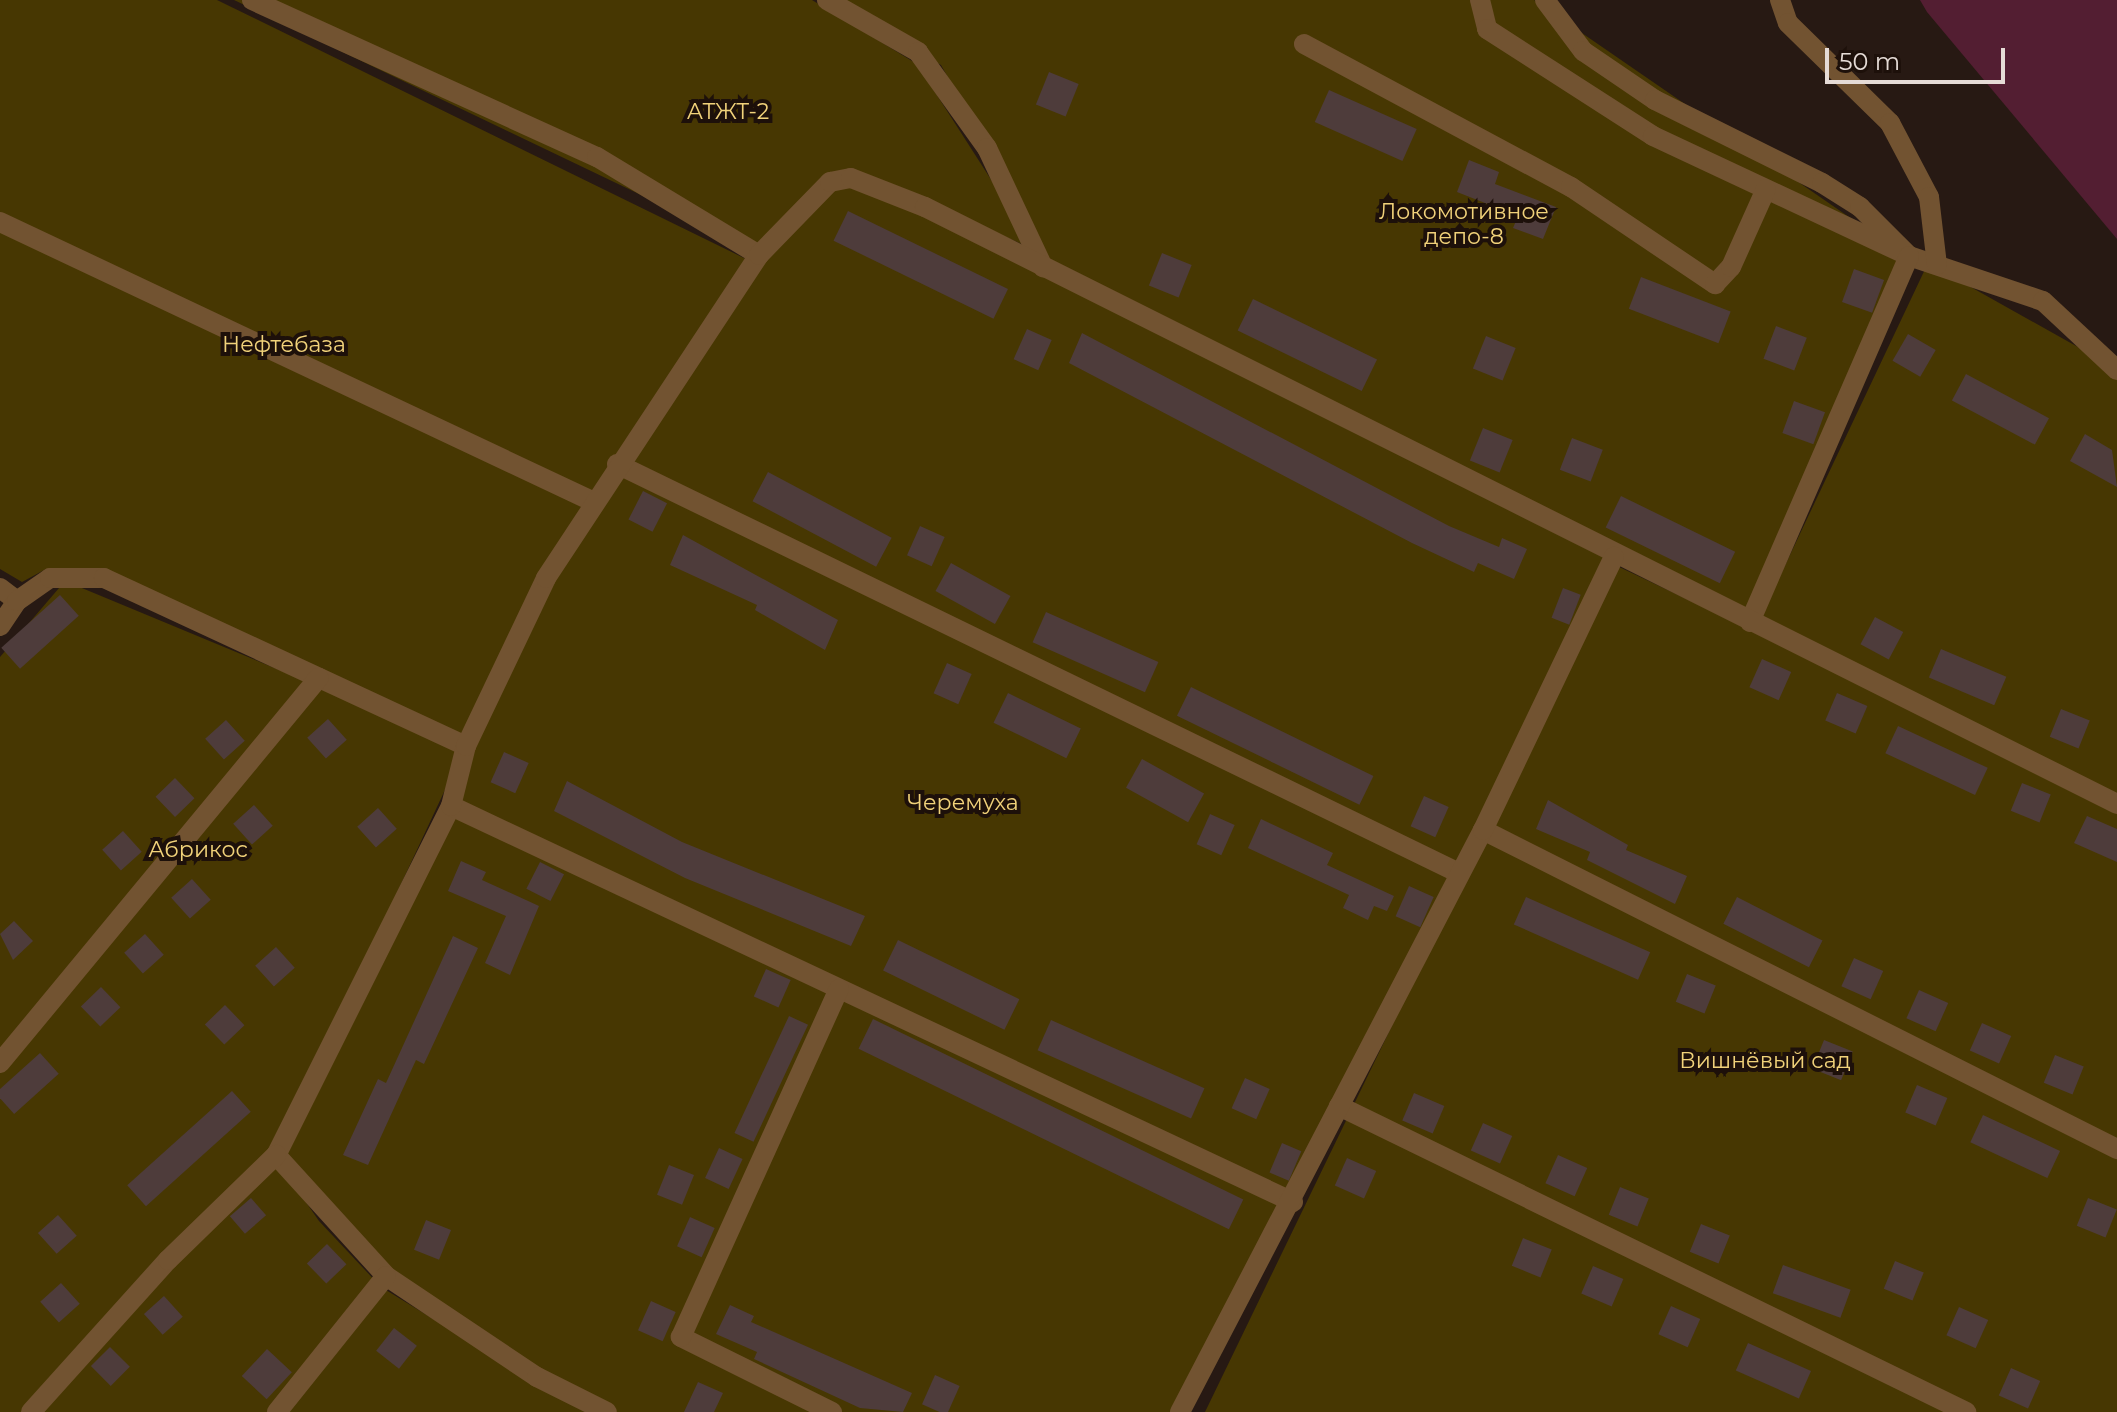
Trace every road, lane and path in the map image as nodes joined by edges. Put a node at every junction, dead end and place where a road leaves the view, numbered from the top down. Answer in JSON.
{"nodes":[{"id":1,"x":252,"y":0,"type":"edge"},
{"id":2,"x":827,"y":0,"type":"edge"},
{"id":3,"x":1480,"y":0,"type":"edge"},
{"id":4,"x":1545,"y":0,"type":"edge"},
{"id":5,"x":1780,"y":0,"type":"edge"},
{"id":6,"x":1304,"y":44,"type":"dead end"},
{"id":7,"x":1766,"y":189,"type":"junction"},
{"id":8,"x":0,"y":222,"type":"edge"},
{"id":9,"x":759,"y":255,"type":"junction"},
{"id":10,"x":1909,"y":256,"type":"junction"},
{"id":11,"x":1937,"y":265,"type":"junction"},
{"id":12,"x":1043,"y":267,"type":"junction"},
{"id":13,"x":2117,"y":370,"type":"edge"},
{"id":14,"x":617,"y":464,"type":"junction"},
{"id":15,"x":594,"y":502,"type":"junction"},
{"id":16,"x":1614,"y":557,"type":"junction"},
{"id":17,"x":0,"y":588,"type":"edge"},
{"id":18,"x":17,"y":601,"type":"junction"},
{"id":19,"x":1750,"y":622,"type":"junction"},
{"id":20,"x":0,"y":626,"type":"edge"},
{"id":21,"x":319,"y":678,"type":"junction"},
{"id":22,"x":466,"y":746,"type":"junction"},
{"id":23,"x":2117,"y":804,"type":"edge"},
{"id":24,"x":451,"y":806,"type":"junction"},
{"id":25,"x":1483,"y":830,"type":"junction"},
{"id":26,"x":1459,"y":873,"type":"junction"},
{"id":27,"x":839,"y":989,"type":"junction"},
{"id":28,"x":0,"y":1063,"type":"edge"},
{"id":29,"x":1339,"y":1106,"type":"junction"},
{"id":30,"x":2117,"y":1149,"type":"edge"},
{"id":31,"x":276,"y":1155,"type":"junction"},
{"id":32,"x":1293,"y":1202,"type":"junction"},
{"id":33,"x":386,"y":1276,"type":"junction"},
{"id":34,"x":31,"y":1412,"type":"edge"},
{"id":35,"x":277,"y":1412,"type":"edge"},
{"id":36,"x":607,"y":1412,"type":"edge"},
{"id":37,"x":832,"y":1412,"type":"edge"},
{"id":38,"x":1180,"y":1412,"type":"edge"},
{"id":39,"x":1966,"y":1412,"type":"edge"}],
"edges":[{"from":1,"to":9,"type":"lane"},
{"from":2,"to":12,"type":"lane"},
{"from":3,"to":7,"type":"lane"},
{"from":4,"to":10,"type":"lane"},
{"from":5,"to":11,"type":"lane"},
{"from":6,"to":7,"type":"lane"},
{"from":7,"to":10,"type":"lane"},
{"from":8,"to":15,"type":"lane"},
{"from":9,"to":12,"type":"lane"},
{"from":9,"to":14,"type":"lane"},
{"from":10,"to":11,"type":"lane"},
{"from":10,"to":19,"type":"lane"},
{"from":11,"to":13,"type":"lane"},
{"from":12,"to":16,"type":"lane"},
{"from":14,"to":15,"type":"lane"},
{"from":14,"to":26,"type":"lane"},
{"from":15,"to":22,"type":"lane"},
{"from":16,"to":19,"type":"lane"},
{"from":16,"to":25,"type":"lane"},
{"from":17,"to":18,"type":"lane"},
{"from":18,"to":20,"type":"lane"},
{"from":18,"to":21,"type":"lane"},
{"from":19,"to":23,"type":"lane"},
{"from":21,"to":22,"type":"lane"},
{"from":21,"to":28,"type":"lane"},
{"from":22,"to":24,"type":"lane"},
{"from":24,"to":27,"type":"lane"},
{"from":24,"to":31,"type":"lane"},
{"from":25,"to":26,"type":"lane"},
{"from":25,"to":30,"type":"lane"},
{"from":26,"to":29,"type":"lane"},
{"from":27,"to":32,"type":"lane"},
{"from":27,"to":37,"type":"lane"},
{"from":29,"to":32,"type":"lane"},
{"from":29,"to":39,"type":"lane"},
{"from":31,"to":33,"type":"lane"},
{"from":31,"to":34,"type":"lane"},
{"from":32,"to":38,"type":"lane"},
{"from":33,"to":35,"type":"lane"},
{"from":33,"to":36,"type":"lane"}]}
